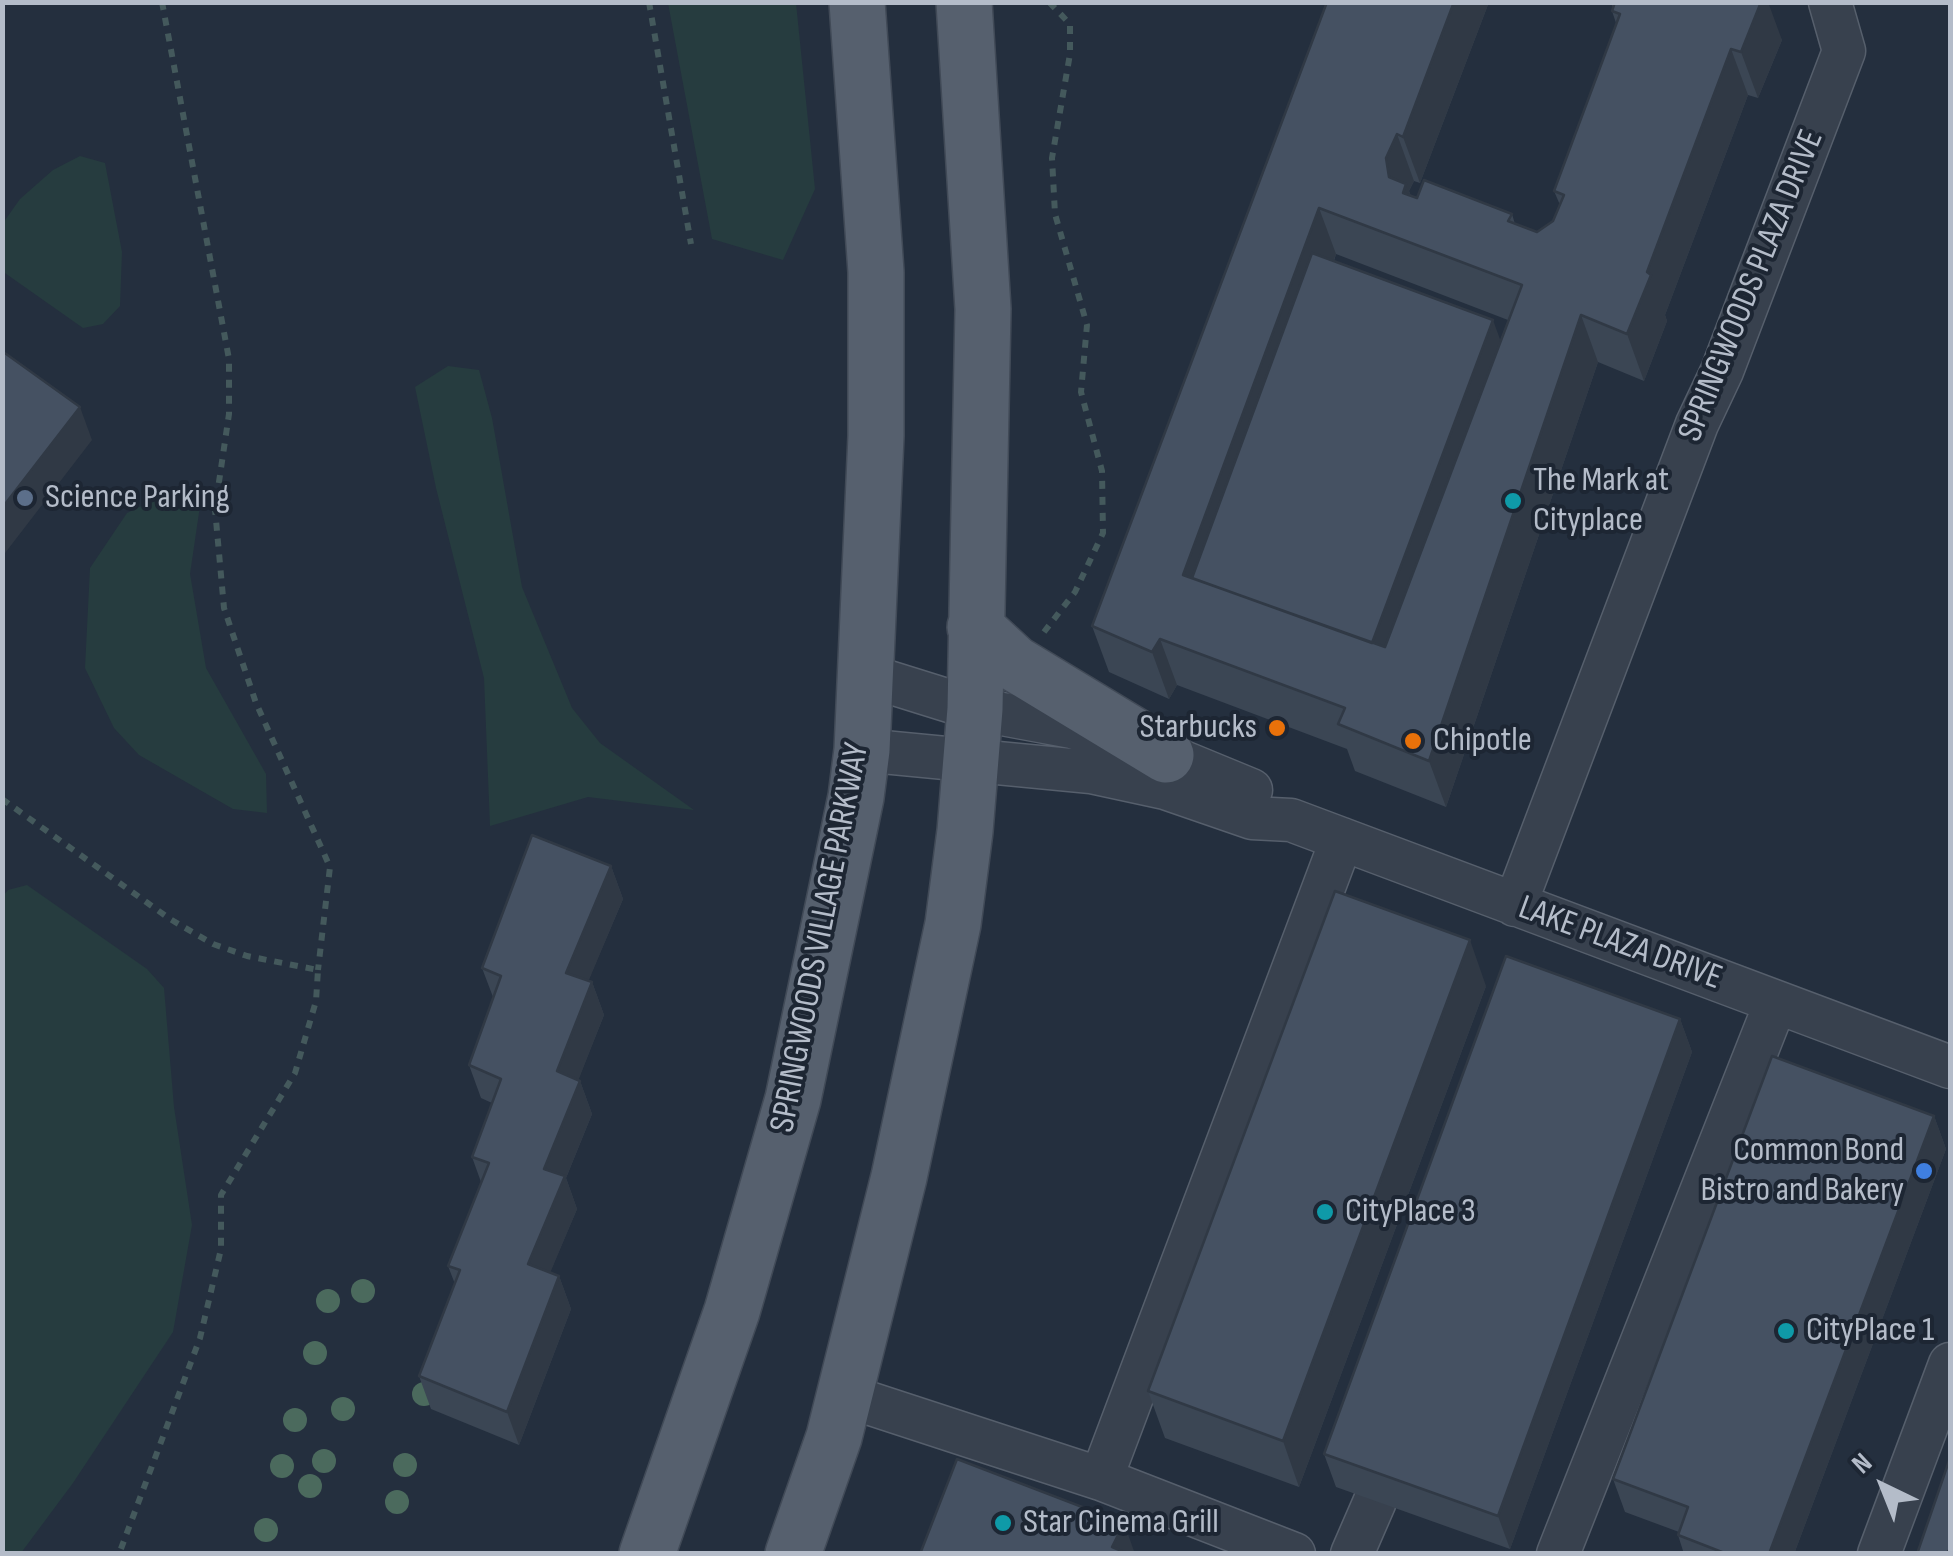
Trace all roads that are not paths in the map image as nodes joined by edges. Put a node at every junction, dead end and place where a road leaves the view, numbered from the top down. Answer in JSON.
{"nodes":[{"id":1,"x":858,"y":2,"type":"edge"},
{"id":2,"x":964,"y":2,"type":"edge"},
{"id":3,"x":1830,"y":2,"type":"edge"},
{"id":4,"x":994,"y":645,"type":"junction"},
{"id":5,"x":866,"y":675,"type":"junction"},
{"id":6,"x":973,"y":734,"type":"junction"},
{"id":7,"x":862,"y":750,"type":"junction"},
{"id":8,"x":1166,"y":755,"type":"junction"},
{"id":9,"x":1291,"y":820,"type":"junction"},
{"id":10,"x":1342,"y":839,"type":"junction"},
{"id":11,"x":1515,"y":905,"type":"junction"},
{"id":12,"x":1776,"y":1002,"type":"junction"},
{"id":13,"x":1950,"y":1067,"type":"edge"},
{"id":14,"x":1950,"y":1364,"type":"edge"},
{"id":15,"x":844,"y":1395,"type":"junction"},
{"id":16,"x":1100,"y":1478,"type":"junction"},
{"id":17,"x":1376,"y":1501,"type":"edge"},
{"id":18,"x":647,"y":1554,"type":"edge"},
{"id":19,"x":793,"y":1554,"type":"edge"},
{"id":20,"x":1294,"y":1554,"type":"edge"},
{"id":21,"x":1352,"y":1554,"type":"edge"},
{"id":22,"x":1558,"y":1554,"type":"edge"},
{"id":23,"x":1880,"y":1554,"type":"edge"}],
"edges":[{"from":1,"to":5,"type":"main road","name":"SPRINGWOODS VILLAGE PARKWAY"},
{"from":2,"to":4,"type":"main road"},
{"from":3,"to":11,"type":"street","name":"SPRINGWOODS PLAZA DRIVE"},
{"from":4,"to":6,"type":"main road"},
{"from":4,"to":8,"type":"main road"},
{"from":5,"to":6,"type":"street","name":"LAKE PLAZA DRIVE"},
{"from":5,"to":7,"type":"main road","name":"SPRINGWOODS VILLAGE PARKWAY"},
{"from":6,"to":7,"type":"street","name":"LAKE PLAZA DRIVE"},
{"from":6,"to":8,"type":"street","name":"LAKE PLAZA DRIVE"},
{"from":6,"to":9,"type":"street","name":"LAKE PLAZA DRIVE"},
{"from":6,"to":15,"type":"main road"},
{"from":7,"to":18,"type":"main road","name":"SPRINGWOODS VILLAGE PARKWAY"},
{"from":8,"to":9,"type":"street","name":"LAKE PLAZA DRIVE"},
{"from":9,"to":10,"type":"street","name":"LAKE PLAZA DRIVE"},
{"from":10,"to":11,"type":"street","name":"LAKE PLAZA DRIVE"},
{"from":10,"to":16,"type":"street"},
{"from":11,"to":12,"type":"street","name":"LAKE PLAZA DRIVE"},
{"from":12,"to":13,"type":"street","name":"LAKE PLAZA DRIVE"},
{"from":12,"to":22,"type":"street"},
{"from":14,"to":23,"type":"street"},
{"from":15,"to":16,"type":"street"},
{"from":15,"to":19,"type":"main road"},
{"from":16,"to":20,"type":"street"},
{"from":17,"to":21,"type":"street"}]}
